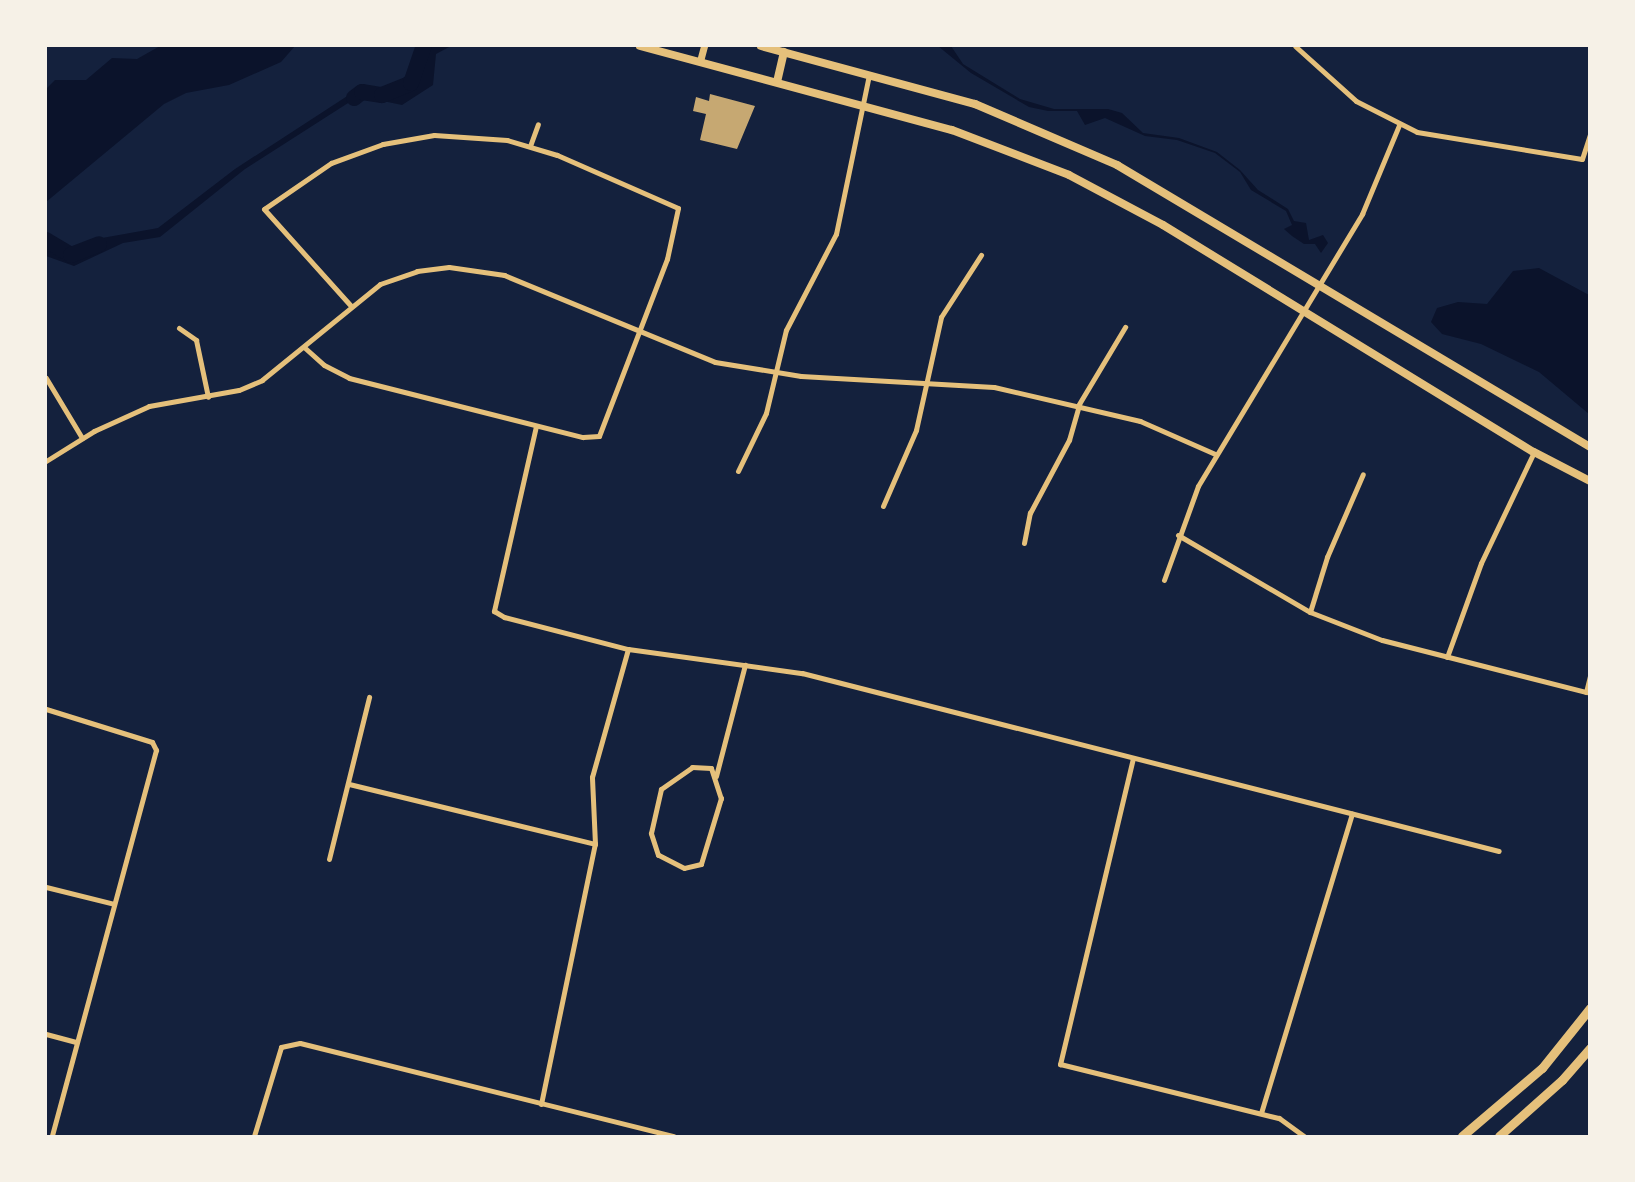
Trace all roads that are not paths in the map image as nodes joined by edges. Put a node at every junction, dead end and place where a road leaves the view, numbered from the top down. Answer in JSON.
{"nodes":[{"id":1,"x":640,"y":46,"type":"edge"},
{"id":2,"x":704,"y":46,"type":"edge"},
{"id":3,"x":761,"y":46,"type":"edge"},
{"id":4,"x":1295,"y":46,"type":"edge"},
{"id":5,"x":784,"y":52,"type":"junction"},
{"id":6,"x":700,"y":61,"type":"junction"},
{"id":7,"x":869,"y":74,"type":"junction"},
{"id":8,"x":777,"y":82,"type":"junction"},
{"id":9,"x":860,"y":104,"type":"junction"},
{"id":10,"x":538,"y":124,"type":"dead end"},
{"id":11,"x":1399,"y":125,"type":"junction"},
{"id":12,"x":1590,"y":134,"type":"edge"},
{"id":13,"x":530,"y":146,"type":"junction"},
{"id":14,"x":981,"y":255,"type":"dead end"},
{"id":15,"x":1320,"y":284,"type":"junction"},
{"id":16,"x":350,"y":306,"type":"junction"},
{"id":17,"x":1304,"y":311,"type":"junction"},
{"id":18,"x":1125,"y":327,"type":"dead end"},
{"id":19,"x":179,"y":328,"type":"dead end"},
{"id":20,"x":637,"y":332,"type":"junction"},
{"id":21,"x":305,"y":348,"type":"junction"},
{"id":22,"x":775,"y":373,"type":"junction"},
{"id":23,"x":46,"y":377,"type":"edge"},
{"id":24,"x":925,"y":380,"type":"junction"},
{"id":25,"x":208,"y":397,"type":"junction"},
{"id":26,"x":1079,"y":404,"type":"junction"},
{"id":27,"x":536,"y":426,"type":"junction"},
{"id":28,"x":82,"y":438,"type":"junction"},
{"id":29,"x":1590,"y":447,"type":"edge"},
{"id":30,"x":1534,"y":452,"type":"junction"},
{"id":31,"x":1214,"y":454,"type":"junction"},
{"id":32,"x":46,"y":461,"type":"edge"},
{"id":33,"x":738,"y":471,"type":"dead end"},
{"id":34,"x":1363,"y":474,"type":"dead end"},
{"id":35,"x":1590,"y":481,"type":"edge"},
{"id":36,"x":883,"y":506,"type":"dead end"},
{"id":37,"x":1178,"y":535,"type":"junction"},
{"id":38,"x":1024,"y":543,"type":"dead end"},
{"id":39,"x":1164,"y":580,"type":"dead end"},
{"id":40,"x":1310,"y":612,"type":"junction"},
{"id":41,"x":628,"y":649,"type":"junction"},
{"id":42,"x":1447,"y":657,"type":"junction"},
{"id":43,"x":745,"y":665,"type":"junction"},
{"id":44,"x":1590,"y":676,"type":"edge"},
{"id":45,"x":369,"y":697,"type":"dead end"},
{"id":46,"x":46,"y":709,"type":"edge"},
{"id":47,"x":1133,"y":758,"type":"junction"},
{"id":48,"x":716,"y":776,"type":"junction"},
{"id":49,"x":349,"y":784,"type":"junction"},
{"id":50,"x":1352,"y":813,"type":"junction"},
{"id":51,"x":595,"y":844,"type":"junction"},
{"id":52,"x":1499,"y":851,"type":"dead end"},
{"id":53,"x":329,"y":859,"type":"dead end"},
{"id":54,"x":46,"y":887,"type":"edge"},
{"id":55,"x":114,"y":904,"type":"junction"},
{"id":56,"x":1590,"y":1008,"type":"edge"},
{"id":57,"x":46,"y":1034,"type":"edge"},
{"id":58,"x":76,"y":1042,"type":"junction"},
{"id":59,"x":1590,"y":1048,"type":"edge"},
{"id":60,"x":541,"y":1104,"type":"junction"},
{"id":61,"x":1261,"y":1113,"type":"junction"},
{"id":62,"x":52,"y":1136,"type":"edge"},
{"id":63,"x":254,"y":1136,"type":"edge"},
{"id":64,"x":674,"y":1136,"type":"edge"},
{"id":65,"x":1304,"y":1136,"type":"edge"},
{"id":66,"x":1462,"y":1136,"type":"edge"},
{"id":67,"x":1499,"y":1136,"type":"edge"}],
"edges":[{"from":1,"to":6,"type":"main road"},
{"from":2,"to":6,"type":"street"},
{"from":3,"to":5,"type":"main road"},
{"from":4,"to":11,"type":"street"},
{"from":5,"to":7,"type":"main road"},
{"from":5,"to":8,"type":"main road"},
{"from":6,"to":8,"type":"main road"},
{"from":7,"to":9,"type":"street"},
{"from":7,"to":15,"type":"main road"},
{"from":8,"to":9,"type":"main road"},
{"from":9,"to":17,"type":"main road"},
{"from":9,"to":22,"type":"street"},
{"from":10,"to":13,"type":"street"},
{"from":11,"to":12,"type":"street"},
{"from":11,"to":15,"type":"street"},
{"from":13,"to":16,"type":"street"},
{"from":13,"to":20,"type":"street"},
{"from":14,"to":24,"type":"street"},
{"from":15,"to":17,"type":"street"},
{"from":15,"to":29,"type":"main road"},
{"from":16,"to":20,"type":"street"},
{"from":16,"to":21,"type":"street"},
{"from":17,"to":30,"type":"main road"},
{"from":17,"to":31,"type":"street"},
{"from":18,"to":26,"type":"street"},
{"from":19,"to":25,"type":"street"},
{"from":20,"to":22,"type":"street"},
{"from":20,"to":27,"type":"street"},
{"from":21,"to":25,"type":"street"},
{"from":21,"to":27,"type":"street"},
{"from":22,"to":24,"type":"street"},
{"from":22,"to":33,"type":"street"},
{"from":23,"to":28,"type":"street"},
{"from":24,"to":26,"type":"street"},
{"from":24,"to":36,"type":"street"},
{"from":25,"to":28,"type":"street"},
{"from":26,"to":31,"type":"street"},
{"from":26,"to":38,"type":"street"},
{"from":27,"to":41,"type":"street"},
{"from":28,"to":32,"type":"street"},
{"from":30,"to":35,"type":"main road"},
{"from":30,"to":42,"type":"street"},
{"from":31,"to":37,"type":"street"},
{"from":34,"to":40,"type":"street"},
{"from":37,"to":39,"type":"street"},
{"from":37,"to":40,"type":"street"},
{"from":40,"to":42,"type":"street"},
{"from":41,"to":43,"type":"street"},
{"from":41,"to":51,"type":"street"},
{"from":42,"to":44,"type":"street"},
{"from":43,"to":47,"type":"street"},
{"from":43,"to":48,"type":"street"},
{"from":45,"to":49,"type":"street"},
{"from":46,"to":55,"type":"street"},
{"from":47,"to":50,"type":"street"},
{"from":47,"to":61,"type":"street"},
{"from":48,"to":48,"type":"street"},
{"from":49,"to":51,"type":"street"},
{"from":49,"to":53,"type":"street"},
{"from":50,"to":52,"type":"street"},
{"from":50,"to":61,"type":"street"},
{"from":51,"to":60,"type":"street"},
{"from":54,"to":55,"type":"street"},
{"from":55,"to":58,"type":"street"},
{"from":56,"to":66,"type":"main road"},
{"from":57,"to":58,"type":"street"},
{"from":58,"to":62,"type":"street"},
{"from":59,"to":67,"type":"main road"},
{"from":60,"to":63,"type":"street"},
{"from":60,"to":64,"type":"street"},
{"from":61,"to":65,"type":"street"}]}
